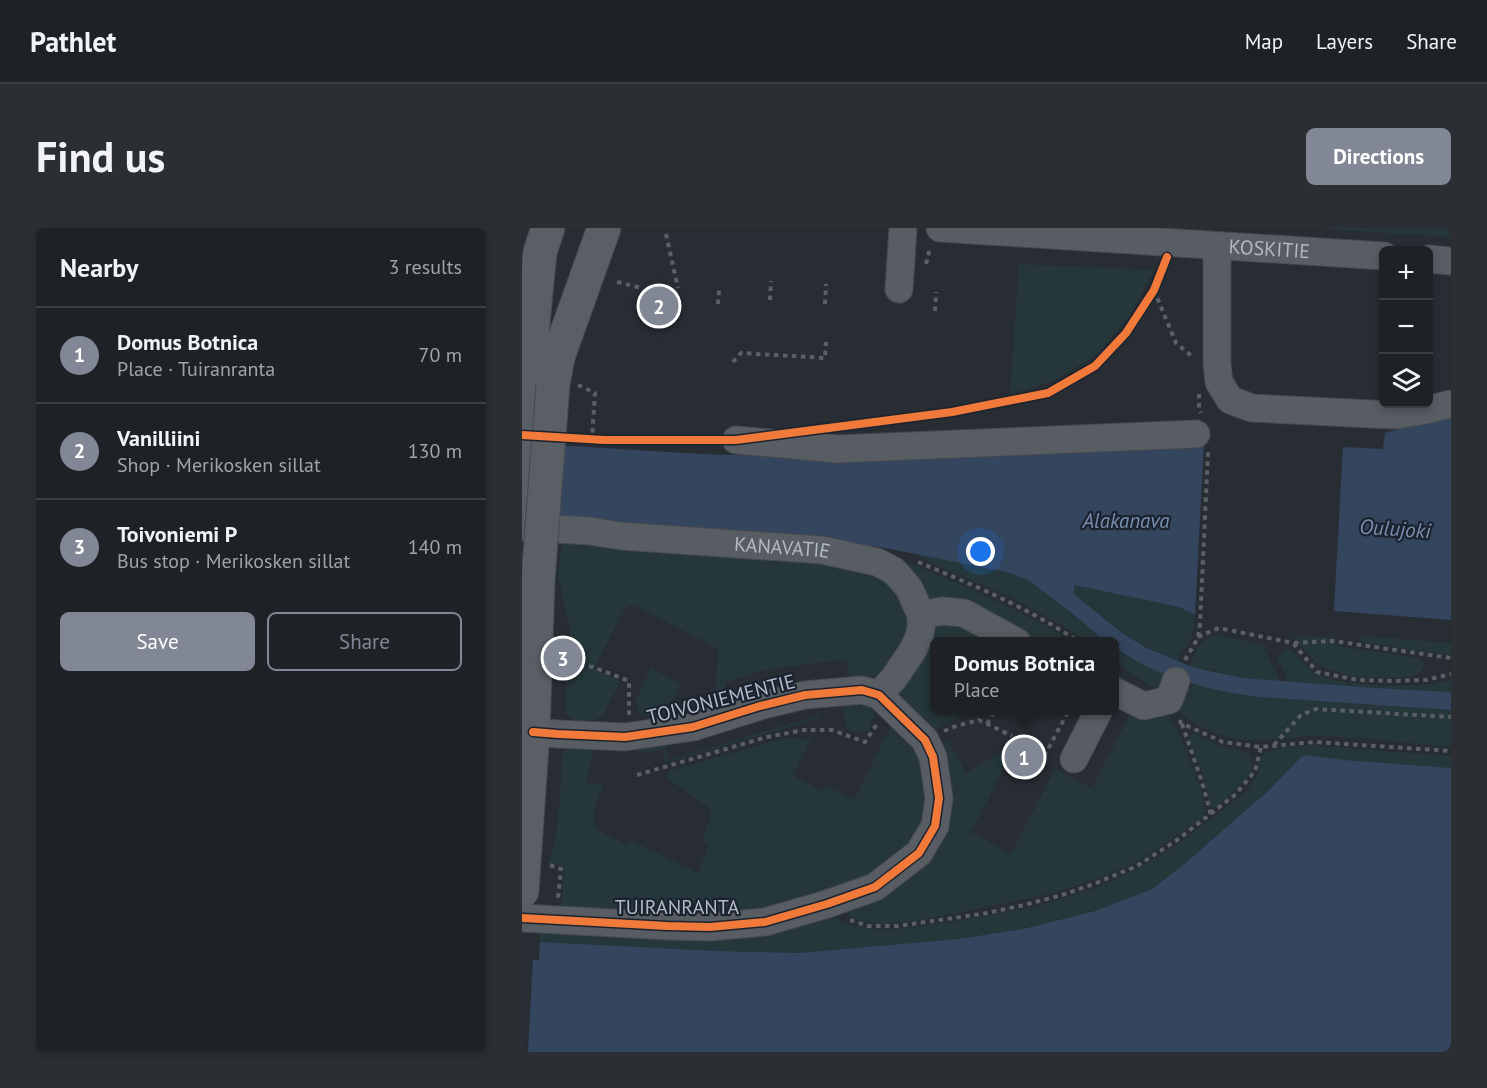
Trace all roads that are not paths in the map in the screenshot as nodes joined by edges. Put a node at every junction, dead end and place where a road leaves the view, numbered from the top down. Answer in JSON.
{"nodes":[{"id":1,"x":548,"y":228,"type":"edge"},
{"id":2,"x":604,"y":228,"type":"edge"},
{"id":3,"x":903,"y":228,"type":"edge"},
{"id":4,"x":940,"y":228,"type":"edge"},
{"id":5,"x":1217,"y":246,"type":"junction"},
{"id":6,"x":1379,"y":256,"type":"edge"},
{"id":7,"x":1433,"y":259,"type":"edge"},
{"id":8,"x":1451,"y":261,"type":"edge"},
{"id":9,"x":899,"y":289,"type":"dead end"},
{"id":10,"x":551,"y":380,"type":"junction"},
{"id":11,"x":1451,"y":404,"type":"edge"},
{"id":12,"x":1196,"y":435,"type":"dead end"},
{"id":13,"x":736,"y":440,"type":"dead end"},
{"id":14,"x":522,"y":503,"type":"edge"},
{"id":15,"x":522,"y":527,"type":"edge"},
{"id":16,"x":921,"y":615,"type":"junction"},
{"id":17,"x":1008,"y":637,"type":"edge"},
{"id":18,"x":1176,"y":681,"type":"road end"},
{"id":19,"x":1119,"y":694,"type":"edge"},
{"id":20,"x":885,"y":700,"type":"junction"},
{"id":21,"x":1097,"y":715,"type":"edge"},
{"id":22,"x":533,"y":732,"type":"junction"},
{"id":23,"x":1074,"y":759,"type":"dead end"},
{"id":24,"x":522,"y":891,"type":"edge"},
{"id":25,"x":522,"y":918,"type":"edge"}],
"edges":[{"from":1,"to":10,"type":"main road"},
{"from":2,"to":10,"type":"main road"},
{"from":3,"to":9,"type":"street"},
{"from":4,"to":5,"type":"street","name":"KOSKITIE"},
{"from":5,"to":6,"type":"street","name":"KOSKITIE"},
{"from":5,"to":11,"type":"street"},
{"from":7,"to":8,"type":"street"},
{"from":10,"to":14,"type":"main road"},
{"from":10,"to":22,"type":"main road","bridge":true},
{"from":12,"to":13,"type":"street"},
{"from":15,"to":16,"type":"street","name":"KANAVATIE"},
{"from":16,"to":17,"type":"street"},
{"from":16,"to":20,"type":"street"},
{"from":18,"to":19,"type":"street"},
{"from":20,"to":22,"type":"street","name":"TOIVONIEMENTIE"},
{"from":20,"to":25,"type":"street","name":"TUIRANRANTA"},
{"from":21,"to":23,"type":"street"},
{"from":22,"to":24,"type":"main road"}]}
